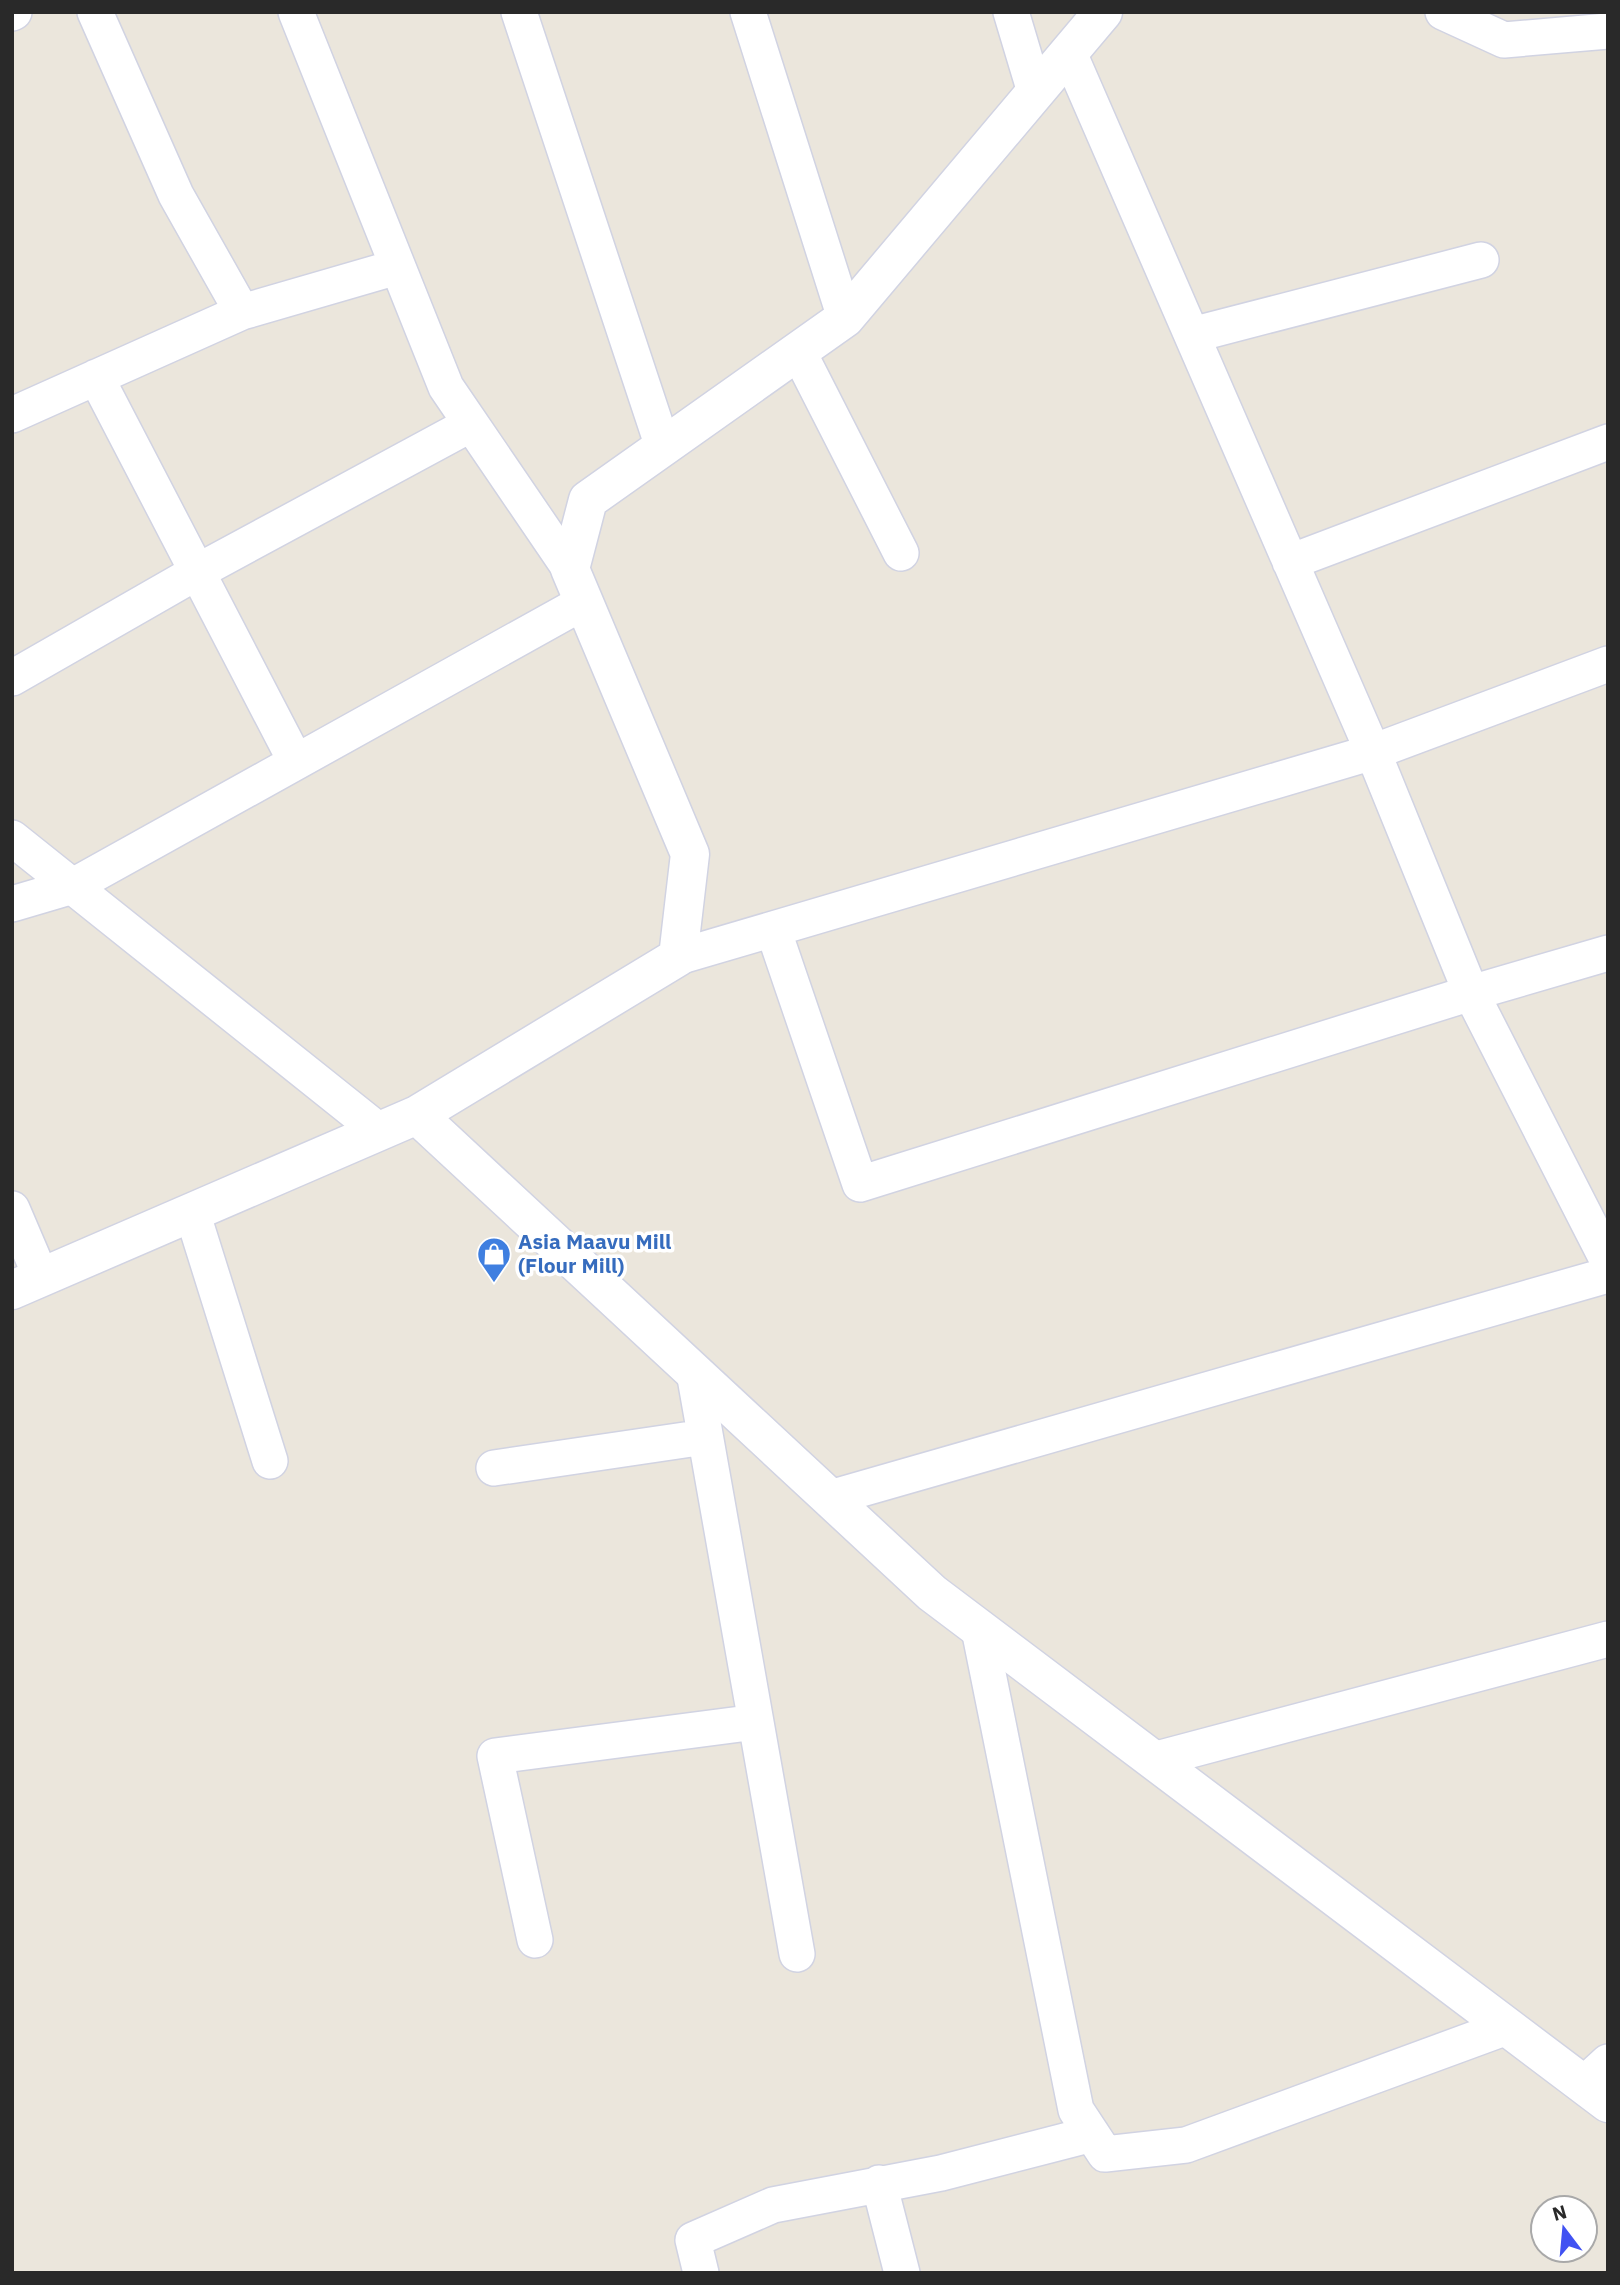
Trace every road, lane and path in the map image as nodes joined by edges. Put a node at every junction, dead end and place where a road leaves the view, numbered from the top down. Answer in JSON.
{"nodes":[{"id":1,"x":95,"y":12,"type":"edge"},
{"id":2,"x":296,"y":12,"type":"edge"},
{"id":3,"x":519,"y":12,"type":"edge"},
{"id":4,"x":748,"y":12,"type":"edge"},
{"id":5,"x":1011,"y":12,"type":"edge"},
{"id":6,"x":1103,"y":12,"type":"edge"},
{"id":7,"x":1443,"y":12,"type":"edge"},
{"id":8,"x":1608,"y":31,"type":"edge"},
{"id":9,"x":1069,"y":53,"type":"junction"},
{"id":10,"x":1035,"y":92,"type":"junction"},
{"id":11,"x":1481,"y":260,"type":"dead end"},
{"id":12,"x":397,"y":267,"type":"junction"},
{"id":13,"x":242,"y":312,"type":"junction"},
{"id":14,"x":845,"y":318,"type":"junction"},
{"id":15,"x":1192,"y":335,"type":"junction"},
{"id":16,"x":798,"y":351,"type":"junction"},
{"id":17,"x":96,"y":377,"type":"junction"},
{"id":18,"x":12,"y":415,"type":"edge"},
{"id":19,"x":471,"y":424,"type":"junction"},
{"id":20,"x":1608,"y":442,"type":"edge"},
{"id":21,"x":663,"y":447,"type":"junction"},
{"id":22,"x":901,"y":553,"type":"dead end"},
{"id":23,"x":1290,"y":562,"type":"junction"},
{"id":24,"x":197,"y":572,"type":"junction"},
{"id":25,"x":577,"y":586,"type":"junction"},
{"id":26,"x":1608,"y":664,"type":"edge"},
{"id":27,"x":12,"y":678,"type":"edge"},
{"id":28,"x":1373,"y":752,"type":"junction"},
{"id":29,"x":296,"y":762,"type":"junction"},
{"id":30,"x":12,"y":838,"type":"edge"},
{"id":31,"x":73,"y":886,"type":"junction"},
{"id":32,"x":12,"y":904,"type":"edge"},
{"id":33,"x":773,"y":929,"type":"junction"},
{"id":34,"x":1608,"y":953,"type":"edge"},
{"id":35,"x":678,"y":957,"type":"junction"},
{"id":36,"x":1471,"y":993,"type":"junction"},
{"id":37,"x":418,"y":1115,"type":"junction"},
{"id":38,"x":379,"y":1131,"type":"junction"},
{"id":39,"x":12,"y":1209,"type":"edge"},
{"id":40,"x":192,"y":1212,"type":"junction"},
{"id":41,"x":1608,"y":1261,"type":"edge"},
{"id":42,"x":1608,"y":1275,"type":"edge"},
{"id":43,"x":27,"y":1283,"type":"edge"},
{"id":44,"x":694,"y":1371,"type":"junction"},
{"id":45,"x":705,"y":1437,"type":"junction"},
{"id":46,"x":270,"y":1461,"type":"dead end"},
{"id":47,"x":494,"y":1468,"type":"dead end"},
{"id":48,"x":830,"y":1498,"type":"junction"},
{"id":49,"x":979,"y":1629,"type":"junction"},
{"id":50,"x":1608,"y":1639,"type":"edge"},
{"id":51,"x":756,"y":1721,"type":"junction"},
{"id":52,"x":1153,"y":1760,"type":"junction"},
{"id":53,"x":535,"y":1940,"type":"dead end"},
{"id":54,"x":797,"y":1954,"type":"dead end"},
{"id":55,"x":1507,"y":2027,"type":"junction"},
{"id":56,"x":1600,"y":2083,"type":"edge"},
{"id":57,"x":1092,"y":2134,"type":"junction"},
{"id":58,"x":879,"y":2183,"type":"junction"},
{"id":59,"x":701,"y":2273,"type":"edge"},
{"id":60,"x":902,"y":2273,"type":"edge"}],
"edges":[{"from":1,"to":13,"type":"street"},
{"from":2,"to":12,"type":"street"},
{"from":3,"to":21,"type":"street"},
{"from":4,"to":14,"type":"street"},
{"from":5,"to":10,"type":"street"},
{"from":6,"to":9,"type":"street"},
{"from":7,"to":8,"type":"street"},
{"from":9,"to":10,"type":"street"},
{"from":9,"to":15,"type":"street"},
{"from":10,"to":14,"type":"street"},
{"from":11,"to":15,"type":"street"},
{"from":12,"to":13,"type":"street"},
{"from":12,"to":19,"type":"street"},
{"from":13,"to":17,"type":"street"},
{"from":14,"to":16,"type":"street"},
{"from":15,"to":23,"type":"street"},
{"from":16,"to":21,"type":"street"},
{"from":16,"to":22,"type":"street"},
{"from":17,"to":18,"type":"street"},
{"from":17,"to":24,"type":"street"},
{"from":19,"to":24,"type":"street"},
{"from":19,"to":25,"type":"street"},
{"from":20,"to":23,"type":"street"},
{"from":21,"to":25,"type":"street"},
{"from":23,"to":28,"type":"street"},
{"from":24,"to":27,"type":"street"},
{"from":24,"to":29,"type":"street"},
{"from":25,"to":29,"type":"street"},
{"from":25,"to":35,"type":"street"},
{"from":26,"to":28,"type":"street"},
{"from":28,"to":33,"type":"street"},
{"from":28,"to":36,"type":"street"},
{"from":29,"to":31,"type":"street"},
{"from":30,"to":31,"type":"street"},
{"from":31,"to":32,"type":"street"},
{"from":31,"to":38,"type":"street"},
{"from":33,"to":35,"type":"street"},
{"from":33,"to":36,"type":"street"},
{"from":34,"to":36,"type":"street"},
{"from":35,"to":37,"type":"street"},
{"from":36,"to":41,"type":"street"},
{"from":37,"to":38,"type":"street"},
{"from":37,"to":44,"type":"street"},
{"from":38,"to":40,"type":"street"},
{"from":39,"to":43,"type":"street"},
{"from":40,"to":43,"type":"street"},
{"from":40,"to":46,"type":"street"},
{"from":42,"to":48,"type":"street"},
{"from":44,"to":45,"type":"street"},
{"from":44,"to":48,"type":"street"},
{"from":45,"to":47,"type":"street"},
{"from":45,"to":51,"type":"street"},
{"from":48,"to":49,"type":"street"},
{"from":49,"to":52,"type":"street"},
{"from":49,"to":57,"type":"street"},
{"from":50,"to":52,"type":"street"},
{"from":51,"to":53,"type":"street"},
{"from":51,"to":54,"type":"street"},
{"from":52,"to":55,"type":"street"},
{"from":55,"to":56,"type":"street"},
{"from":55,"to":57,"type":"street"},
{"from":57,"to":58,"type":"street"},
{"from":58,"to":59,"type":"street"},
{"from":58,"to":60,"type":"street"}]}
